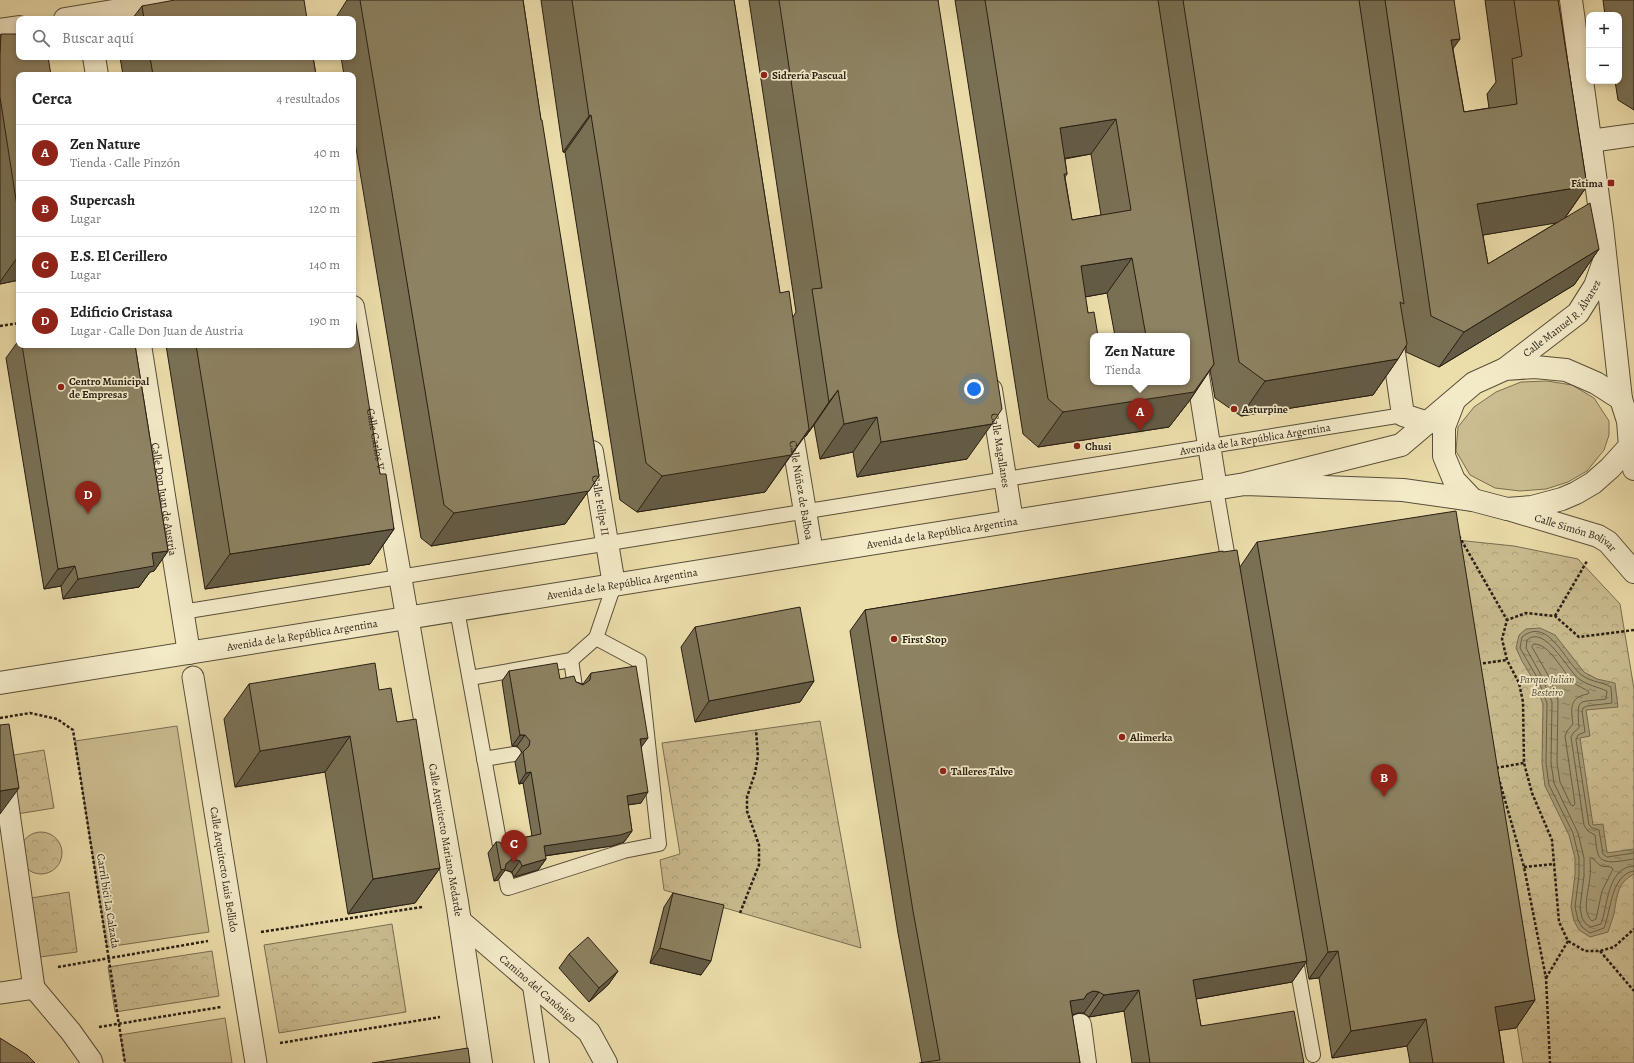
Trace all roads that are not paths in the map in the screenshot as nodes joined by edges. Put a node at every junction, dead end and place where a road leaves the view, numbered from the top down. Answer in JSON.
{"nodes":[{"id":1,"x":180,"y":0,"type":"edge"},
{"id":2,"x":1570,"y":0,"type":"edge"},
{"id":3,"x":94,"y":16,"type":"edge"},
{"id":4,"x":16,"y":27,"type":"edge"},
{"id":5,"x":0,"y":30,"type":"edge"},
{"id":6,"x":94,"y":60,"type":"edge"},
{"id":7,"x":96,"y":72,"type":"edge"},
{"id":8,"x":1634,"y":134,"type":"edge"},
{"id":9,"x":1590,"y":142,"type":"junction"},
{"id":10,"x":1605,"y":258,"type":"junction"},
{"id":11,"x":1389,"y":315,"type":"edge"},
{"id":12,"x":356,"y":324,"type":"edge"},
{"id":13,"x":1191,"y":335,"type":"edge"},
{"id":14,"x":140,"y":348,"type":"edge"},
{"id":15,"x":1505,"y":370,"type":"junction"},
{"id":16,"x":988,"y":374,"type":"edge"},
{"id":17,"x":1621,"y":399,"type":"junction"},
{"id":18,"x":1454,"y":401,"type":"junction"},
{"id":19,"x":788,"y":405,"type":"edge"},
{"id":20,"x":1403,"y":415,"type":"junction"},
{"id":21,"x":1631,"y":420,"type":"edge"},
{"id":22,"x":1428,"y":423,"type":"junction"},
{"id":23,"x":588,"y":430,"type":"edge"},
{"id":24,"x":1630,"y":446,"type":"junction"},
{"id":25,"x":1209,"y":447,"type":"junction"},
{"id":26,"x":1634,"y":469,"type":"edge"},
{"id":27,"x":1005,"y":479,"type":"junction"},
{"id":28,"x":1245,"y":484,"type":"junction"},
{"id":29,"x":1216,"y":489,"type":"junction"},
{"id":30,"x":1473,"y":500,"type":"junction"},
{"id":31,"x":1507,"y":509,"type":"junction"},
{"id":32,"x":805,"y":512,"type":"junction"},
{"id":33,"x":1012,"y":521,"type":"junction"},
{"id":34,"x":606,"y":543,"type":"junction"},
{"id":35,"x":812,"y":553,"type":"junction"},
{"id":36,"x":1634,"y":572,"type":"edge"},
{"id":37,"x":400,"y":577,"type":"junction"},
{"id":38,"x":614,"y":585,"type":"junction"},
{"id":39,"x":1232,"y":586,"type":"edge"},
{"id":40,"x":457,"y":610,"type":"junction"},
{"id":41,"x":182,"y":612,"type":"junction"},
{"id":42,"x":408,"y":618,"type":"junction"},
{"id":43,"x":596,"y":638,"type":"junction"},
{"id":44,"x":189,"y":653,"type":"junction"},
{"id":45,"x":571,"y":660,"type":"junction"},
{"id":46,"x":193,"y":677,"type":"dead end"},
{"id":47,"x":470,"y":678,"type":"junction"},
{"id":48,"x":0,"y":683,"type":"edge"},
{"id":49,"x":575,"y":687,"type":"edge"},
{"id":50,"x":0,"y":750,"type":"edge"},
{"id":51,"x":514,"y":754,"type":"dead end"},
{"id":52,"x":484,"y":759,"type":"junction"},
{"id":53,"x":501,"y":851,"type":"edge"},
{"id":54,"x":506,"y":878,"type":"edge"},
{"id":55,"x":460,"y":921,"type":"junction"},
{"id":56,"x":1292,"y":938,"type":"edge"},
{"id":57,"x":529,"y":980,"type":"junction"},
{"id":58,"x":34,"y":988,"type":"junction"},
{"id":59,"x":0,"y":993,"type":"edge"},
{"id":60,"x":1080,"y":1026,"type":"dead end"},
{"id":61,"x":255,"y":1055,"type":"edge"},
{"id":62,"x":1313,"y":1055,"type":"dead end"},
{"id":63,"x":92,"y":1063,"type":"edge"},
{"id":64,"x":481,"y":1063,"type":"edge"},
{"id":65,"x":542,"y":1063,"type":"edge"},
{"id":66,"x":606,"y":1063,"type":"edge"},
{"id":67,"x":1085,"y":1063,"type":"edge"}],
"edges":[{"from":1,"to":3,"type":"street"},
{"from":2,"to":9,"type":"street","name":"Calle Manuel R. Álvarez"},
{"from":4,"to":5,"type":"street"},
{"from":6,"to":7,"type":"street"},
{"from":8,"to":9,"type":"street"},
{"from":9,"to":10,"type":"street","name":"Calle Manuel R. Álvarez"},
{"from":10,"to":15,"type":"street","name":"Calle Manuel R. Álvarez"},
{"from":10,"to":17,"type":"street","name":"Calle Manuel R. Álvarez"},
{"from":11,"to":20,"type":"street"},
{"from":12,"to":37,"type":"street","name":"Calle Carlos V"},
{"from":13,"to":25,"type":"street"},
{"from":14,"to":41,"type":"street","name":"Calle Don Juan de Austria"},
{"from":15,"to":17,"type":"street"},
{"from":15,"to":18,"type":"street","name":"Avenida de la República Argentina"},
{"from":16,"to":27,"type":"street","name":"Calle Magallanes"},
{"from":17,"to":21,"type":"street","name":"Calle Manuel R. Álvarez"},
{"from":18,"to":22,"type":"street","name":"Avenida de la República Argentina"},
{"from":18,"to":30,"type":"street"},
{"from":19,"to":32,"type":"street","name":"Calle Núñez de Balboa"},
{"from":20,"to":22,"type":"street"},
{"from":20,"to":25,"type":"lane","name":"Avenida de la República Argentina"},
{"from":21,"to":24,"type":"street","name":"Calle Manuel R. Álvarez"},
{"from":22,"to":28,"type":"street","name":"Avenida de la República Argentina"},
{"from":23,"to":34,"type":"street","name":"Calle Felipe II"},
{"from":24,"to":26,"type":"street"},
{"from":24,"to":31,"type":"street"},
{"from":25,"to":27,"type":"lane","name":"Avenida de la República Argentina"},
{"from":25,"to":29,"type":"street"},
{"from":27,"to":32,"type":"lane","name":"Avenida de la República Argentina"},
{"from":27,"to":33,"type":"street","name":"Calle Magallanes"},
{"from":28,"to":29,"type":"street","name":"Avenida de la República Argentina"},
{"from":28,"to":30,"type":"street","name":"Avenida de la República Argentina"},
{"from":29,"to":33,"type":"street","name":"Avenida de la República Argentina"},
{"from":29,"to":39,"type":"lane"},
{"from":30,"to":31,"type":"street","name":"Calle Simón Bolivar"},
{"from":31,"to":36,"type":"street","name":"Calle Simón Bolivar"},
{"from":32,"to":34,"type":"lane","name":"Avenida de la República Argentina"},
{"from":32,"to":35,"type":"street","name":"Calle Núñez de Balboa"},
{"from":33,"to":35,"type":"street","name":"Avenida de la República Argentina"},
{"from":34,"to":37,"type":"lane","name":"Avenida de la República Argentina"},
{"from":34,"to":38,"type":"street","name":"Calle Felipe II"},
{"from":35,"to":38,"type":"street","name":"Avenida de la República Argentina"},
{"from":37,"to":41,"type":"lane","name":"Avenida de la República Argentina"},
{"from":37,"to":42,"type":"street","name":"Calle Carlos V"},
{"from":38,"to":40,"type":"street","name":"Avenida de la República Argentina"},
{"from":38,"to":43,"type":"lane"},
{"from":40,"to":42,"type":"street","name":"Avenida de la República Argentina"},
{"from":40,"to":47,"type":"lane"},
{"from":41,"to":44,"type":"street","name":"Calle Don Juan de Austria"},
{"from":42,"to":44,"type":"street","name":"Avenida de la República Argentina"},
{"from":42,"to":55,"type":"street","name":"Calle Arquitecto Mariano Medarde"},
{"from":43,"to":45,"type":"lane"},
{"from":43,"to":54,"type":"lane"},
{"from":44,"to":48,"type":"street","name":"Avenida de la República Argentina"},
{"from":45,"to":47,"type":"lane"},
{"from":45,"to":49,"type":"lane"},
{"from":46,"to":61,"type":"street","name":"Calle Arquitecto Luis Bellido"},
{"from":47,"to":52,"type":"lane"},
{"from":50,"to":58,"type":"street"},
{"from":51,"to":52,"type":"lane"},
{"from":52,"to":53,"type":"lane"},
{"from":55,"to":57,"type":"street","name":"Camino del Canónigo"},
{"from":55,"to":64,"type":"street","name":"Calle Arquitecto Mariano Medarde"},
{"from":56,"to":62,"type":"lane"},
{"from":57,"to":65,"type":"lane"},
{"from":57,"to":66,"type":"street","name":"Camino del Canónigo"},
{"from":58,"to":59,"type":"street"},
{"from":58,"to":63,"type":"street"},
{"from":60,"to":67,"type":"street"}]}
